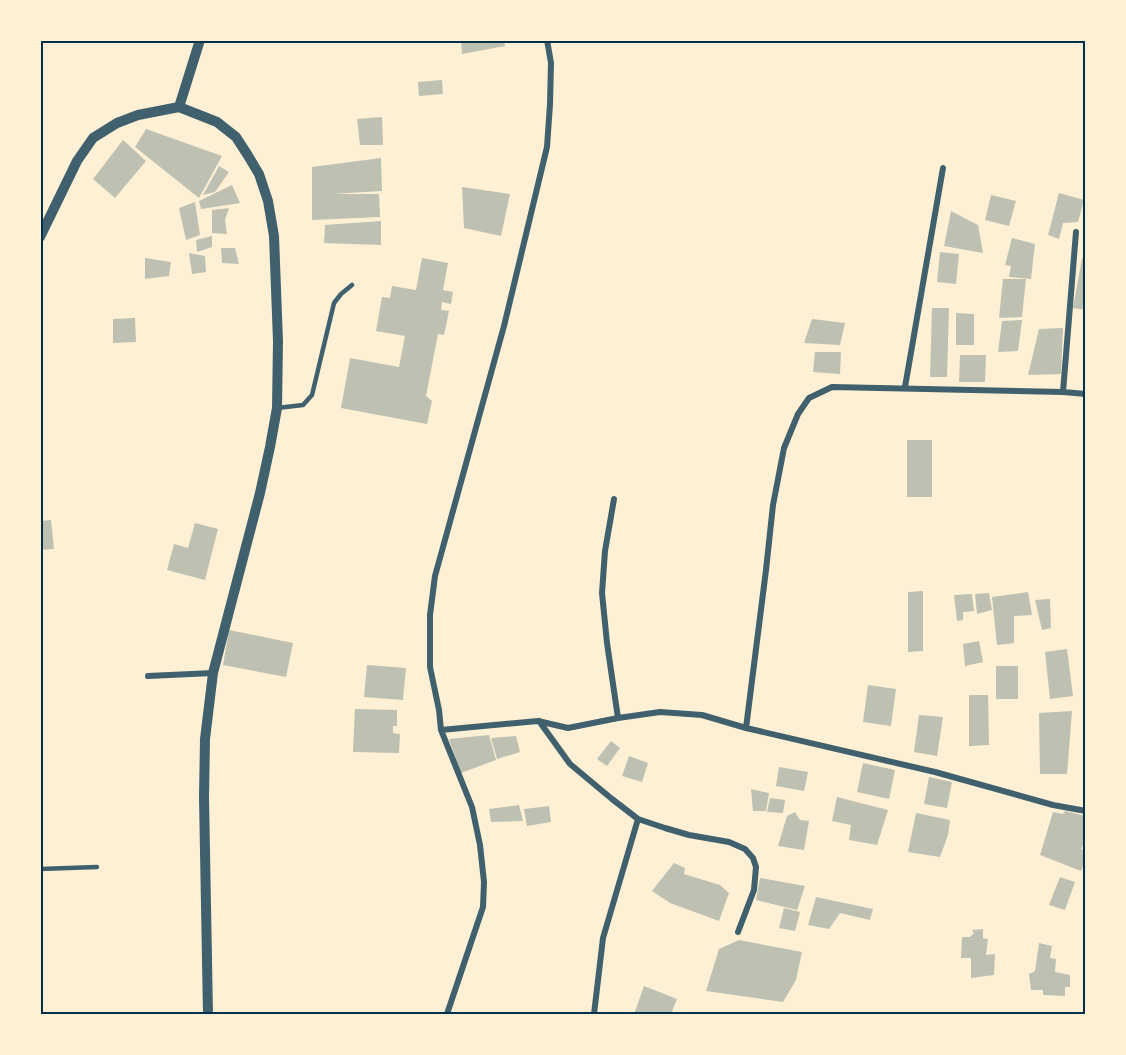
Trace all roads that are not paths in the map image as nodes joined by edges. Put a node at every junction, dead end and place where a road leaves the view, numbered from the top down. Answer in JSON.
{"nodes":[{"id":1,"x":200,"y":40,"type":"edge"},
{"id":2,"x":547,"y":40,"type":"edge"},
{"id":3,"x":179,"y":107,"type":"junction"},
{"id":4,"x":943,"y":168,"type":"dead end"},
{"id":5,"x":1076,"y":232,"type":"dead end"},
{"id":6,"x":40,"y":237,"type":"edge"},
{"id":7,"x":352,"y":285,"type":"dead end"},
{"id":8,"x":905,"y":387,"type":"junction"},
{"id":9,"x":1063,"y":392,"type":"junction"},
{"id":10,"x":1086,"y":394,"type":"edge"},
{"id":11,"x":277,"y":408,"type":"junction"},
{"id":12,"x":614,"y":499,"type":"dead end"},
{"id":13,"x":213,"y":673,"type":"junction"},
{"id":14,"x":148,"y":676,"type":"dead end"},
{"id":15,"x":618,"y":718,"type":"junction"},
{"id":16,"x":538,"y":721,"type":"junction"},
{"id":17,"x":746,"y":728,"type":"junction"},
{"id":18,"x":441,"y":730,"type":"junction"},
{"id":19,"x":1086,"y":811,"type":"edge"},
{"id":20,"x":638,"y":819,"type":"junction"},
{"id":21,"x":97,"y":867,"type":"dead end"},
{"id":22,"x":40,"y":869,"type":"edge"},
{"id":23,"x":738,"y":932,"type":"dead end"},
{"id":24,"x":208,"y":1014,"type":"edge"},
{"id":25,"x":447,"y":1014,"type":"edge"},
{"id":26,"x":594,"y":1014,"type":"edge"}],
"edges":[{"from":1,"to":3,"type":"street"},
{"from":2,"to":18,"type":"street"},
{"from":3,"to":6,"type":"street"},
{"from":3,"to":11,"type":"street"},
{"from":4,"to":8,"type":"street"},
{"from":5,"to":9,"type":"street"},
{"from":7,"to":11,"type":"lane"},
{"from":8,"to":9,"type":"street"},
{"from":8,"to":17,"type":"street"},
{"from":9,"to":10,"type":"street"},
{"from":11,"to":13,"type":"street"},
{"from":12,"to":15,"type":"street"},
{"from":13,"to":14,"type":"street"},
{"from":13,"to":24,"type":"street"},
{"from":15,"to":16,"type":"street"},
{"from":15,"to":17,"type":"street"},
{"from":16,"to":18,"type":"street"},
{"from":16,"to":20,"type":"street"},
{"from":17,"to":19,"type":"street"},
{"from":18,"to":25,"type":"street"},
{"from":20,"to":23,"type":"street"},
{"from":20,"to":26,"type":"street"},
{"from":21,"to":22,"type":"lane"}]}
